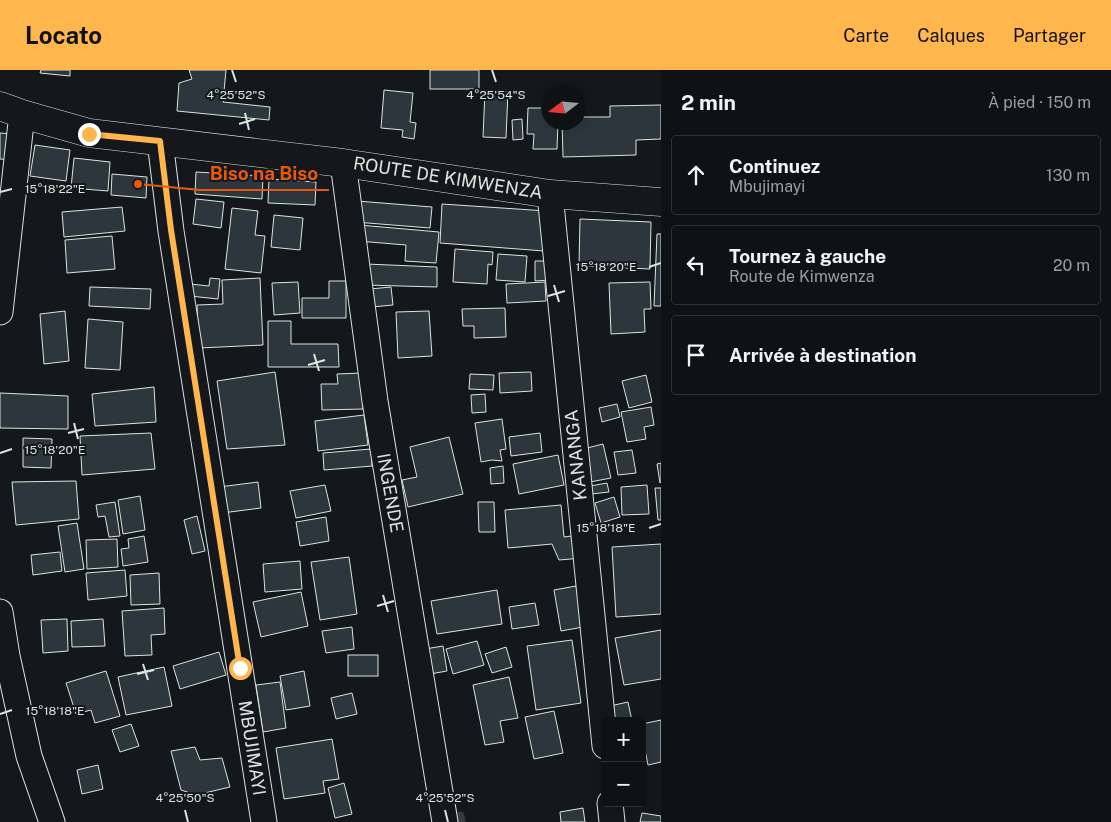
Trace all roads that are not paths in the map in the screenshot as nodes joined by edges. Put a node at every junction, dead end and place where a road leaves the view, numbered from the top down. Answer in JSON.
{"nodes":[{"id":1,"x":11,"y":110,"type":"edge"},
{"id":2,"x":160,"y":141,"type":"junction"},
{"id":3,"x":344,"y":163,"type":"junction"},
{"id":4,"x":550,"y":194,"type":"junction"},
{"id":5,"x":661,"y":202,"type":"edge"},
{"id":6,"x":0,"y":312,"type":"edge"},
{"id":7,"x":0,"y":612,"type":"edge"},
{"id":8,"x":602,"y":717,"type":"edge"},
{"id":9,"x":610,"y":807,"type":"edge"},
{"id":10,"x":52,"y":822,"type":"edge"},
{"id":11,"x":264,"y":822,"type":"edge"},
{"id":12,"x":446,"y":822,"type":"edge"},
{"id":13,"x":612,"y":822,"type":"edge"}],
"edges":[{"from":1,"to":2,"type":"street","name":"ROUTE DE KIMWENZA"},
{"from":1,"to":6,"type":"street"},
{"from":2,"to":3,"type":"street","name":"ROUTE DE KIMWENZA"},
{"from":2,"to":11,"type":"street","name":"MBUJIMAYI"},
{"from":3,"to":4,"type":"street","name":"ROUTE DE KIMWENZA"},
{"from":3,"to":12,"type":"street","name":"INGENDE"},
{"from":4,"to":5,"type":"street","name":"ROUTE DE KIMWENZA"},
{"from":4,"to":8,"type":"street","name":"KANANGA"},
{"from":7,"to":10,"type":"street"},
{"from":9,"to":13,"type":"street"}]}
